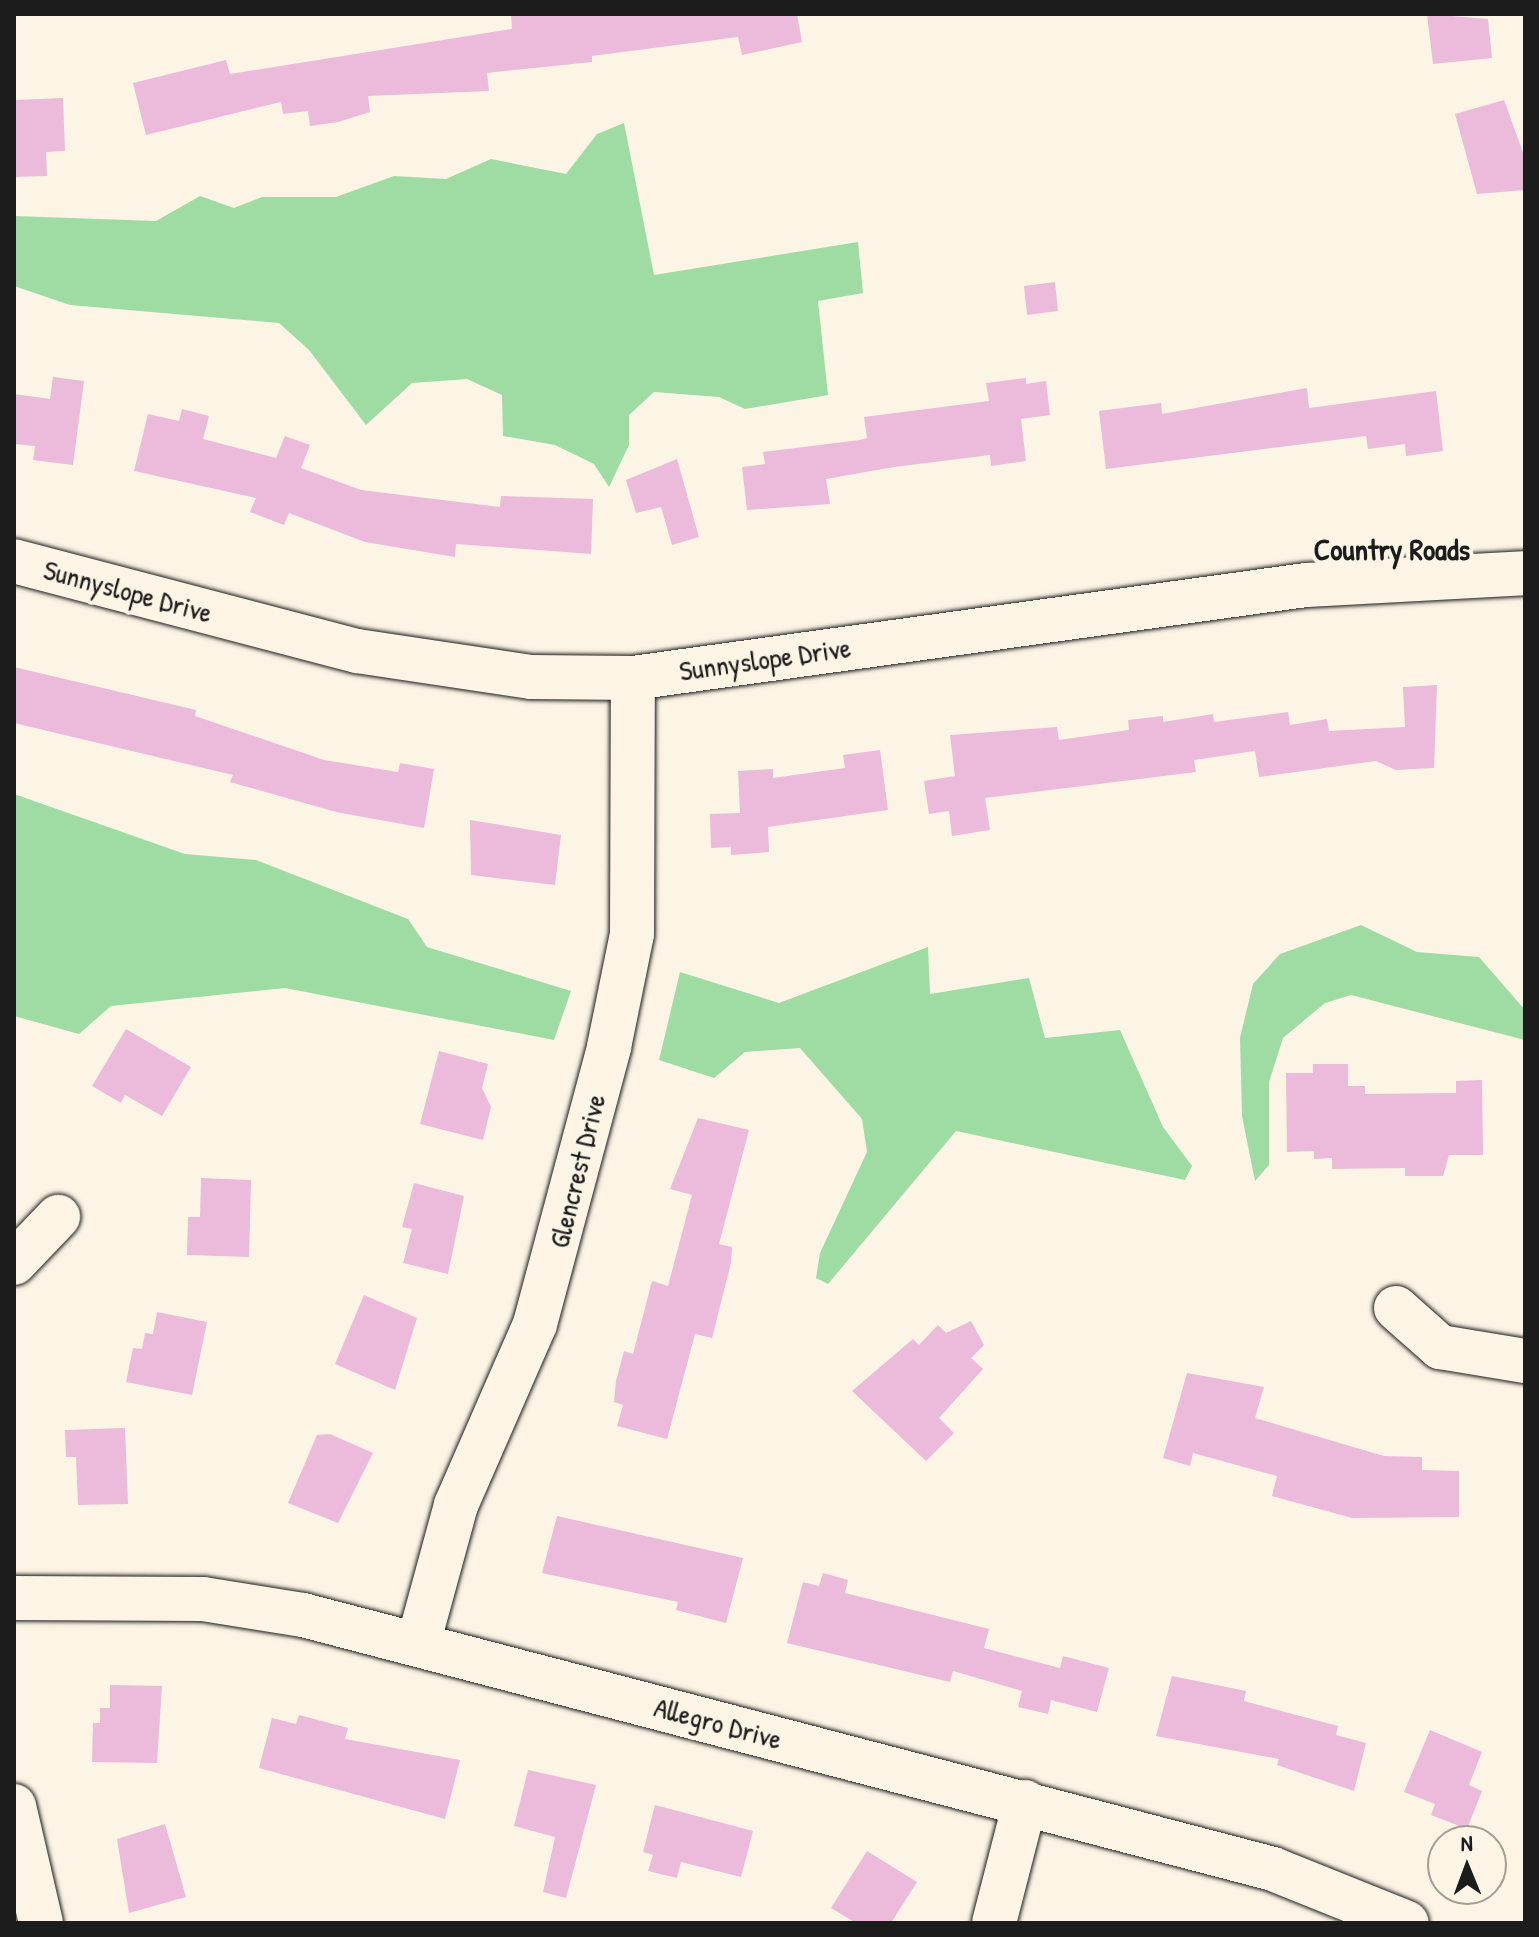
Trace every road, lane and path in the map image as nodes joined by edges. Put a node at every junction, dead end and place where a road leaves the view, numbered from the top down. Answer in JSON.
{"nodes":[{"id":1,"x":14,"y":561,"type":"edge"},
{"id":2,"x":1525,"y":573,"type":"edge"},
{"id":3,"x":633,"y":678,"type":"junction"},
{"id":4,"x":58,"y":1217,"type":"dead end"},
{"id":5,"x":14,"y":1263,"type":"edge"},
{"id":6,"x":1396,"y":1308,"type":"dead end"},
{"id":7,"x":1525,"y":1361,"type":"edge"},
{"id":8,"x":14,"y":1598,"type":"edge"},
{"id":9,"x":418,"y":1644,"type":"junction"},
{"id":10,"x":1025,"y":1802,"type":"junction"},
{"id":11,"x":14,"y":1806,"type":"edge"},
{"id":12,"x":41,"y":1923,"type":"edge"},
{"id":13,"x":994,"y":1923,"type":"edge"},
{"id":14,"x":1407,"y":1923,"type":"edge"}],
"edges":[{"from":1,"to":3,"type":"street","name":"Sunnyslope Drive"},
{"from":2,"to":3,"type":"street","name":"Sunnyslope Drive"},
{"from":3,"to":9,"type":"street","name":"Glencrest Drive"},
{"from":4,"to":5,"type":"street"},
{"from":6,"to":7,"type":"street"},
{"from":8,"to":9,"type":"street","name":"Allegro Drive"},
{"from":9,"to":10,"type":"street","name":"Allegro Drive"},
{"from":10,"to":13,"type":"street"},
{"from":10,"to":14,"type":"street","name":"Allegro Drive"},
{"from":11,"to":12,"type":"street"}]}
